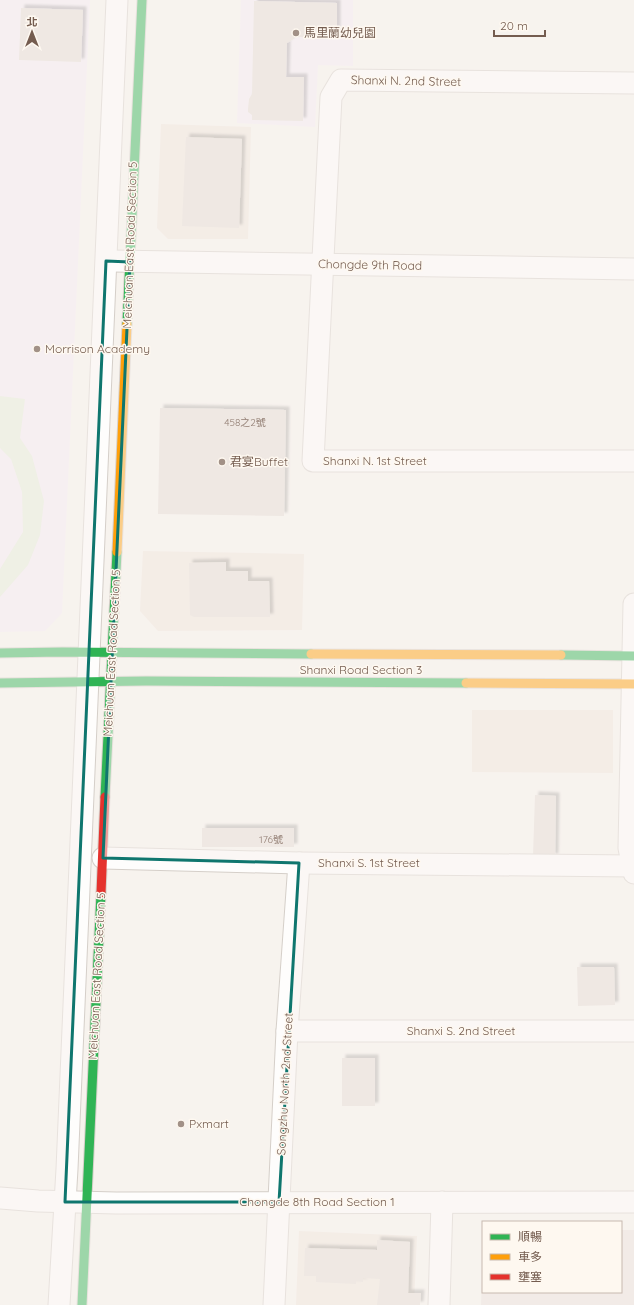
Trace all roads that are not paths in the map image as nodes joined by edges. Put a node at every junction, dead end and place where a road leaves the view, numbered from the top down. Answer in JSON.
{"nodes":[{"id":1,"x":117,"y":0,"type":"edge"},
{"id":2,"x":142,"y":0,"type":"edge"},
{"id":3,"x":634,"y":83,"type":"edge"},
{"id":4,"x":106,"y":261,"type":"junction"},
{"id":5,"x":130,"y":262,"type":"junction"},
{"id":6,"x":322,"y":264,"type":"junction"},
{"id":7,"x":634,"y":270,"type":"edge"},
{"id":8,"x":634,"y":462,"type":"edge"},
{"id":9,"x":634,"y":604,"type":"edge"},
{"id":10,"x":0,"y":653,"type":"edge"},
{"id":11,"x":89,"y":653,"type":"junction"},
{"id":12,"x":113,"y":653,"type":"junction"},
{"id":13,"x":634,"y":656,"type":"edge"},
{"id":14,"x":87,"y":682,"type":"junction"},
{"id":15,"x":111,"y":682,"type":"junction"},
{"id":16,"x":0,"y":683,"type":"edge"},
{"id":17,"x":634,"y":684,"type":"edge"},
{"id":18,"x":103,"y":858,"type":"junction"},
{"id":19,"x":300,"y":863,"type":"junction"},
{"id":20,"x":633,"y":868,"type":"edge"},
{"id":21,"x":288,"y":1031,"type":"junction"},
{"id":22,"x":634,"y":1031,"type":"edge"},
{"id":23,"x":0,"y":1198,"type":"edge"},
{"id":24,"x":65,"y":1202,"type":"junction"},
{"id":25,"x":87,"y":1202,"type":"junction"},
{"id":26,"x":279,"y":1202,"type":"junction"},
{"id":27,"x":442,"y":1202,"type":"junction"},
{"id":28,"x":634,"y":1202,"type":"edge"},
{"id":29,"x":59,"y":1305,"type":"edge"},
{"id":30,"x":82,"y":1305,"type":"edge"},
{"id":31,"x":274,"y":1305,"type":"edge"},
{"id":32,"x":439,"y":1305,"type":"edge"}],
"edges":[{"from":1,"to":4,"type":"street","name":"Meichuan East Road Section 5"},
{"from":2,"to":5,"type":"street","name":"Meichuan East Road Section 5"},
{"from":3,"to":6,"type":"street","name":"Shanxi N. 2nd Street"},
{"from":4,"to":5,"type":"street","name":"Chongde 9th Road"},
{"from":4,"to":11,"type":"street","name":"Meichuan East Road Section 5"},
{"from":5,"to":6,"type":"street","name":"Chongde 9th Road"},
{"from":5,"to":12,"type":"street","name":"Meichuan East Road Section 5"},
{"from":6,"to":7,"type":"street","name":"Chongde 9th Road"},
{"from":6,"to":8,"type":"street","name":"Shanxi N. 1st Street"},
{"from":9,"to":13,"type":"street"},
{"from":10,"to":11,"type":"street","name":"Shanxi Road Section 3"},
{"from":11,"to":12,"type":"street","name":"Shanxi Road Section 3"},
{"from":11,"to":14,"type":"street","name":"Meichuan East Road Section 5"},
{"from":12,"to":13,"type":"street","name":"Shanxi Road Section 3"},
{"from":12,"to":15,"type":"street","name":"Meichuan East Road Section 5"},
{"from":13,"to":17,"type":"street"},
{"from":14,"to":15,"type":"street","name":"Shanxi Road Section 3"},
{"from":14,"to":16,"type":"street","name":"Shanxi Road Section 3"},
{"from":14,"to":24,"type":"street","name":"Meichuan East Road Section 5"},
{"from":15,"to":17,"type":"street","name":"Shanxi Road Section 3"},
{"from":15,"to":18,"type":"street","name":"Meichuan East Road Section 5"},
{"from":17,"to":20,"type":"street"},
{"from":18,"to":19,"type":"street","name":"Shanxi S. 1st Street"},
{"from":18,"to":25,"type":"street","name":"Meichuan East Road Section 5"},
{"from":19,"to":20,"type":"street","name":"Shanxi S. 1st Street"},
{"from":19,"to":21,"type":"street","name":"Songzhu North 2nd Street"},
{"from":21,"to":22,"type":"street","name":"Shanxi S. 2nd Street"},
{"from":21,"to":26,"type":"street","name":"Songzhu North 2nd Street"},
{"from":23,"to":24,"type":"street","name":"Chongde 8th Road Section 1"},
{"from":24,"to":25,"type":"street","name":"Chongde 8th Road Section 1"},
{"from":24,"to":29,"type":"street","name":"Meichuan East Road Section 5"},
{"from":25,"to":26,"type":"street","name":"Chongde 8th Road Section 1"},
{"from":25,"to":30,"type":"street","name":"Meichuan East Road Section 5"},
{"from":26,"to":27,"type":"street","name":"Chongde 8th Road Section 1"},
{"from":26,"to":31,"type":"street","name":"Songzhu North 2nd Street"},
{"from":27,"to":28,"type":"street","name":"Chongde 8th Road Section 1"},
{"from":27,"to":32,"type":"street"}]}
